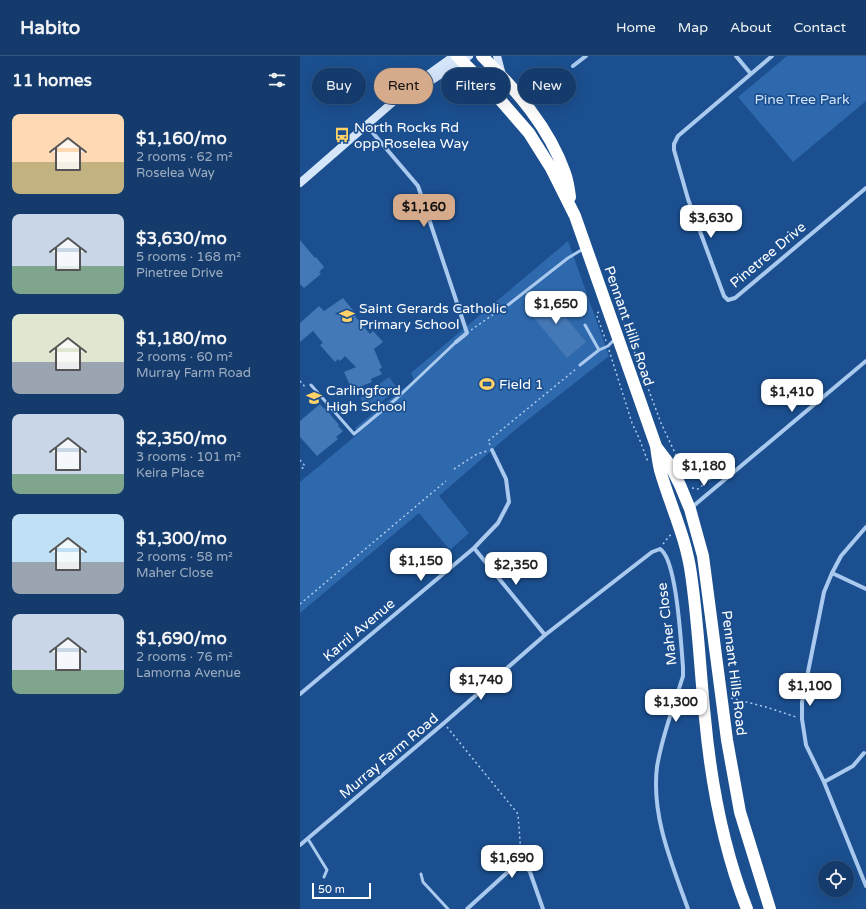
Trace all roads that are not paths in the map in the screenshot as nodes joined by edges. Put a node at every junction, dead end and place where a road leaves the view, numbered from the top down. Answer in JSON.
{"nodes":[{"id":1,"x":482,"y":56,"type":"edge"},
{"id":2,"x":497,"y":56,"type":"edge"},
{"id":3,"x":586,"y":56,"type":"edge"},
{"id":4,"x":736,"y":56,"type":"edge"},
{"id":5,"x":772,"y":56,"type":"edge"},
{"id":6,"x":460,"y":57,"type":"edge"},
{"id":7,"x":573,"y":66,"type":"dead end"},
{"id":8,"x":494,"y":68,"type":"edge"},
{"id":9,"x":500,"y":68,"type":"edge"},
{"id":10,"x":751,"y":74,"type":"junction"},
{"id":11,"x":510,"y":84,"type":"edge"},
{"id":12,"x":367,"y":126,"type":"junction"},
{"id":13,"x":300,"y":183,"type":"edge"},
{"id":14,"x":866,"y":188,"type":"edge"},
{"id":15,"x":575,"y":216,"type":"junction"},
{"id":16,"x":586,"y":246,"type":"junction"},
{"id":17,"x":508,"y":305,"type":"road end"},
{"id":18,"x":585,"y":325,"type":"dead end"},
{"id":19,"x":617,"y":337,"type":"junction"},
{"id":20,"x":456,"y":342,"type":"joint"},
{"id":21,"x":599,"y":350,"type":"junction"},
{"id":22,"x":866,"y":362,"type":"edge"},
{"id":23,"x":580,"y":365,"type":"road end"},
{"id":24,"x":311,"y":386,"type":"dead end"},
{"id":25,"x":656,"y":446,"type":"junction"},
{"id":26,"x":492,"y":450,"type":"road end"},
{"id":27,"x":690,"y":509,"type":"junction"},
{"id":28,"x":866,"y":527,"type":"edge"},
{"id":29,"x":684,"y":541,"type":"junction"},
{"id":30,"x":474,"y":548,"type":"junction"},
{"id":31,"x":660,"y":548,"type":"joint"},
{"id":32,"x":832,"y":573,"type":"junction"},
{"id":33,"x":866,"y":589,"type":"edge"},
{"id":34,"x":545,"y":635,"type":"junction"},
{"id":35,"x":300,"y":694,"type":"edge"},
{"id":36,"x":864,"y":753,"type":"dead end"},
{"id":37,"x":824,"y":782,"type":"junction"},
{"id":38,"x":308,"y":839,"type":"junction"},
{"id":39,"x":300,"y":845,"type":"edge"},
{"id":40,"x":421,"y":874,"type":"dead end"},
{"id":41,"x":324,"y":877,"type":"dead end"},
{"id":42,"x":866,"y":886,"type":"edge"},
{"id":43,"x":448,"y":909,"type":"edge"},
{"id":44,"x":467,"y":909,"type":"edge"},
{"id":45,"x":543,"y":909,"type":"edge"},
{"id":46,"x":688,"y":909,"type":"edge"},
{"id":47,"x":747,"y":909,"type":"edge"},
{"id":48,"x":770,"y":909,"type":"edge"}],
"edges":[{"from":1,"to":8,"type":"highway","name":"Pennant Hills Road"},
{"from":2,"to":9,"type":"street"},
{"from":3,"to":7,"type":"street"},
{"from":4,"to":10,"type":"street"},
{"from":5,"to":10,"type":"street","name":"Pinetree Drive"},
{"from":6,"to":12,"type":"street"},
{"from":6,"to":15,"type":"highway","name":"Pennant Hills Road"},
{"from":10,"to":14,"type":"street","name":"Pinetree Drive"},
{"from":11,"to":15,"type":"highway","name":"Pennant Hills Road"},
{"from":12,"to":13,"type":"street"},
{"from":12,"to":20,"type":"street"},
{"from":15,"to":16,"type":"highway","name":"Pennant Hills Road"},
{"from":16,"to":17,"type":"lane"},
{"from":16,"to":19,"type":"highway","name":"Pennant Hills Road"},
{"from":18,"to":21,"type":"lane"},
{"from":19,"to":21,"type":"lane"},
{"from":19,"to":25,"type":"highway","name":"Pennant Hills Road"},
{"from":20,"to":24,"type":"lane"},
{"from":21,"to":23,"type":"lane"},
{"from":22,"to":27,"type":"street"},
{"from":25,"to":27,"type":"highway","name":"Pennant Hills Road"},
{"from":25,"to":29,"type":"highway","name":"Pennant Hills Road"},
{"from":26,"to":30,"type":"street","name":"Karril Avenue"},
{"from":27,"to":29,"type":"highway"},
{"from":27,"to":48,"type":"highway","name":"Pennant Hills Road"},
{"from":28,"to":32,"type":"street"},
{"from":29,"to":47,"type":"highway","name":"Pennant Hills Road"},
{"from":30,"to":34,"type":"street"},
{"from":30,"to":35,"type":"street","name":"Karril Avenue"},
{"from":31,"to":34,"type":"street","name":"Murray Farm Road"},
{"from":31,"to":46,"type":"street","name":"Maher Close"},
{"from":32,"to":33,"type":"street"},
{"from":32,"to":37,"type":"street"},
{"from":34,"to":38,"type":"street","name":"Murray Farm Road"},
{"from":36,"to":37,"type":"street"},
{"from":37,"to":42,"type":"street"},
{"from":38,"to":39,"type":"street","name":"Murray Farm Road"},
{"from":38,"to":41,"type":"lane"},
{"from":40,"to":43,"type":"lane"},
{"from":44,"to":45,"type":"street"}]}
